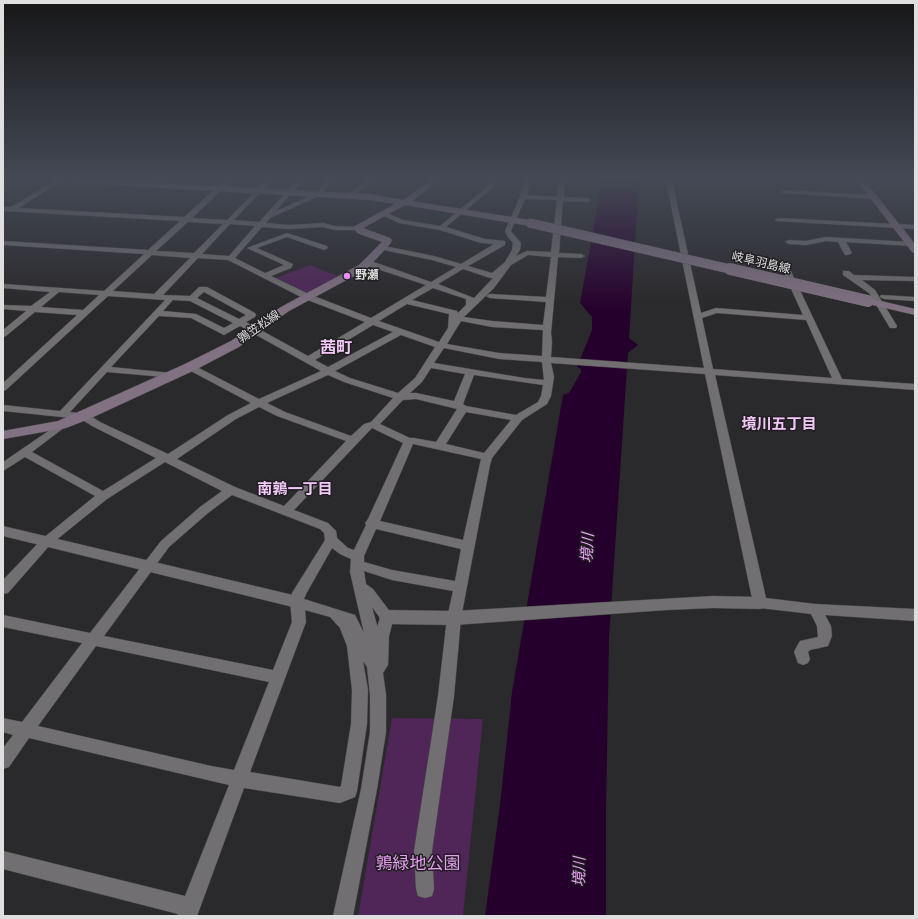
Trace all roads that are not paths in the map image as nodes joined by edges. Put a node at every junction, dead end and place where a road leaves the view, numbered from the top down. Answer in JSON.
{"nodes":[{"id":1,"x":183,"y":224,"type":"edge"},
{"id":2,"x":226,"y":224,"type":"edge"},
{"id":3,"x":261,"y":224,"type":"joint"},
{"id":4,"x":366,"y":224,"type":"edge"},
{"id":5,"x":414,"y":224,"type":"edge"},
{"id":6,"x":446,"y":224,"type":"edge"},
{"id":7,"x":511,"y":224,"type":"edge"},
{"id":8,"x":529,"y":224,"type":"edge"},
{"id":9,"x":558,"y":224,"type":"edge"},
{"id":10,"x":678,"y":224,"type":"edge"},
{"id":11,"x":854,"y":224,"type":"edge"},
{"id":12,"x":896,"y":226,"type":"junction"},
{"id":13,"x":915,"y":227,"type":"edge"},
{"id":14,"x":441,"y":228,"type":"junction"},
{"id":15,"x":358,"y":229,"type":"junction"},
{"id":16,"x":841,"y":240,"type":"junction"},
{"id":17,"x":789,"y":242,"type":"dead end"},
{"id":18,"x":3,"y":243,"type":"edge"},
{"id":19,"x":501,"y":243,"type":"junction"},
{"id":20,"x":517,"y":244,"type":"junction"},
{"id":21,"x":382,"y":247,"type":"junction"},
{"id":22,"x":912,"y":247,"type":"edge"},
{"id":23,"x":324,"y":248,"type":"dead end"},
{"id":24,"x":527,"y":252,"type":"junction"},
{"id":25,"x":152,"y":253,"type":"junction"},
{"id":26,"x":848,"y":253,"type":"dead end"},
{"id":27,"x":555,"y":254,"type":"junction"},
{"id":28,"x":195,"y":256,"type":"junction"},
{"id":29,"x":580,"y":256,"type":"dead end"},
{"id":30,"x":231,"y":258,"type":"junction"},
{"id":31,"x":368,"y":263,"type":"junction"},
{"id":32,"x":508,"y":263,"type":"junction"},
{"id":33,"x":462,"y":266,"type":"junction"},
{"id":34,"x":786,"y":269,"type":"dead end"},
{"id":35,"x":264,"y":276,"type":"junction"},
{"id":36,"x":493,"y":276,"type":"junction"},
{"id":37,"x":915,"y":279,"type":"edge"},
{"id":38,"x":433,"y":285,"type":"junction"},
{"id":39,"x":3,"y":286,"type":"edge"},
{"id":40,"x":57,"y":290,"type":"junction"},
{"id":41,"x":490,"y":290,"type":"junction"},
{"id":42,"x":106,"y":293,"type":"junction"},
{"id":43,"x":156,"y":297,"type":"junction"},
{"id":44,"x":308,"y":297,"type":"junction"},
{"id":45,"x":171,"y":298,"type":"junction"},
{"id":46,"x":192,"y":299,"type":"junction"},
{"id":47,"x":915,"y":299,"type":"edge"},
{"id":48,"x":550,"y":300,"type":"junction"},
{"id":49,"x":882,"y":300,"type":"junction"},
{"id":50,"x":406,"y":301,"type":"junction"},
{"id":51,"x":470,"y":301,"type":"junction"},
{"id":52,"x":3,"y":307,"type":"edge"},
{"id":53,"x":33,"y":309,"type":"junction"},
{"id":54,"x":915,"y":312,"type":"edge"},
{"id":55,"x":85,"y":313,"type":"junction"},
{"id":56,"x":156,"y":313,"type":"junction"},
{"id":57,"x":698,"y":317,"type":"junction"},
{"id":58,"x":808,"y":318,"type":"junction"},
{"id":59,"x":464,"y":319,"type":"junction"},
{"id":60,"x":372,"y":321,"type":"junction"},
{"id":61,"x":239,"y":323,"type":"junction"},
{"id":62,"x":893,"y":326,"type":"dead end"},
{"id":63,"x":453,"y":327,"type":"junction"},
{"id":64,"x":547,"y":328,"type":"junction"},
{"id":65,"x":254,"y":330,"type":"junction"},
{"id":66,"x":400,"y":332,"type":"junction"},
{"id":67,"x":3,"y":334,"type":"edge"},
{"id":68,"x":442,"y":345,"type":"junction"},
{"id":69,"x":546,"y":359,"type":"junction"},
{"id":70,"x":308,"y":360,"type":"junction"},
{"id":71,"x":430,"y":365,"type":"junction"},
{"id":72,"x":190,"y":367,"type":"junction"},
{"id":73,"x":103,"y":369,"type":"junction"},
{"id":74,"x":328,"y":371,"type":"junction"},
{"id":75,"x":709,"y":371,"type":"junction"},
{"id":76,"x":470,"y":372,"type":"junction"},
{"id":77,"x":172,"y":376,"type":"junction"},
{"id":78,"x":839,"y":382,"type":"junction"},
{"id":79,"x":548,"y":383,"type":"junction"},
{"id":80,"x":915,"y":387,"type":"edge"},
{"id":81,"x":3,"y":388,"type":"edge"},
{"id":82,"x":400,"y":397,"type":"junction"},
{"id":83,"x":258,"y":403,"type":"junction"},
{"id":84,"x":460,"y":407,"type":"junction"},
{"id":85,"x":3,"y":408,"type":"edge"},
{"id":86,"x":84,"y":416,"type":"junction"},
{"id":87,"x":518,"y":418,"type":"junction"},
{"id":88,"x":61,"y":419,"type":"junction"},
{"id":89,"x":375,"y":424,"type":"junction"},
{"id":90,"x":3,"y":435,"type":"edge"},
{"id":91,"x":353,"y":440,"type":"junction"},
{"id":92,"x":409,"y":442,"type":"junction"},
{"id":93,"x":439,"y":446,"type":"junction"},
{"id":94,"x":24,"y":452,"type":"junction"},
{"id":95,"x":486,"y":457,"type":"junction"},
{"id":96,"x":167,"y":458,"type":"junction"},
{"id":97,"x":3,"y":466,"type":"edge"},
{"id":98,"x":231,"y":490,"type":"junction"},
{"id":99,"x":103,"y":496,"type":"junction"},
{"id":100,"x":286,"y":511,"type":"junction"},
{"id":101,"x":371,"y":524,"type":"junction"},
{"id":102,"x":3,"y":531,"type":"edge"},
{"id":103,"x":330,"y":540,"type":"junction"},
{"id":104,"x":46,"y":542,"type":"junction"},
{"id":105,"x":467,"y":546,"type":"junction"},
{"id":106,"x":358,"y":560,"type":"junction"},
{"id":107,"x":147,"y":566,"type":"junction"},
{"id":108,"x":360,"y":587,"type":"junction"},
{"id":109,"x":459,"y":587,"type":"junction"},
{"id":110,"x":3,"y":589,"type":"edge"},
{"id":111,"x":297,"y":602,"type":"junction"},
{"id":112,"x":760,"y":603,"type":"junction"},
{"id":113,"x":815,"y":609,"type":"junction"},
{"id":114,"x":335,"y":612,"type":"junction"},
{"id":115,"x":915,"y":614,"type":"edge"},
{"id":116,"x":387,"y":617,"type":"junction"},
{"id":117,"x":454,"y":618,"type":"junction"},
{"id":118,"x":3,"y":621,"type":"edge"},
{"id":119,"x":93,"y":639,"type":"junction"},
{"id":120,"x":803,"y":659,"type":"dead end"},
{"id":121,"x":375,"y":670,"type":"junction"},
{"id":122,"x":278,"y":676,"type":"junction"},
{"id":123,"x":3,"y":725,"type":"edge"},
{"id":124,"x":26,"y":730,"type":"junction"},
{"id":125,"x":3,"y":761,"type":"edge"},
{"id":126,"x":239,"y":779,"type":"junction"},
{"id":127,"x":3,"y":860,"type":"edge"},
{"id":128,"x":424,"y":889,"type":"dead end"},
{"id":129,"x":188,"y":912,"type":"edge"},
{"id":130,"x":343,"y":916,"type":"edge"}],
"edges":[{"from":1,"to":25,"type":"street"},
{"from":2,"to":28,"type":"street"},
{"from":3,"to":15,"type":"street"},
{"from":3,"to":30,"type":"street"},
{"from":4,"to":15,"type":"main road"},
{"from":5,"to":14,"type":"street"},
{"from":6,"to":14,"type":"street"},
{"from":7,"to":20,"type":"street"},
{"from":8,"to":49,"type":"main road","name":"岐阜羽島線","bridge":true},
{"from":9,"to":27,"type":"street"},
{"from":10,"to":57,"type":"street"},
{"from":11,"to":12,"type":"street"},
{"from":12,"to":13,"type":"street"},
{"from":12,"to":22,"type":"main road"},
{"from":14,"to":19,"type":"street"},
{"from":15,"to":21,"type":"main road"},
{"from":16,"to":17,"type":"street"},
{"from":16,"to":22,"type":"street"},
{"from":16,"to":26,"type":"street"},
{"from":18,"to":25,"type":"street"},
{"from":19,"to":20,"type":"street"},
{"from":19,"to":33,"type":"street"},
{"from":20,"to":24,"type":"street"},
{"from":20,"to":32,"type":"street"},
{"from":21,"to":31,"type":"main road","name":"鶉笠松線"},
{"from":21,"to":33,"type":"street"},
{"from":23,"to":35,"type":"street"},
{"from":24,"to":27,"type":"street"},
{"from":24,"to":32,"type":"street"},
{"from":25,"to":28,"type":"street"},
{"from":25,"to":42,"type":"street"},
{"from":27,"to":29,"type":"street"},
{"from":27,"to":48,"type":"street"},
{"from":28,"to":30,"type":"street"},
{"from":28,"to":43,"type":"street"},
{"from":30,"to":35,"type":"street"},
{"from":31,"to":38,"type":"street"},
{"from":31,"to":44,"type":"main road","name":"鶉笠松線"},
{"from":32,"to":36,"type":"street"},
{"from":32,"to":41,"type":"street"},
{"from":33,"to":36,"type":"street"},
{"from":33,"to":38,"type":"street"},
{"from":34,"to":58,"type":"street"},
{"from":35,"to":44,"type":"street"},
{"from":36,"to":41,"type":"street"},
{"from":37,"to":49,"type":"street"},
{"from":38,"to":50,"type":"street"},
{"from":38,"to":51,"type":"street"},
{"from":39,"to":40,"type":"street"},
{"from":40,"to":42,"type":"street"},
{"from":40,"to":53,"type":"street"},
{"from":41,"to":48,"type":"street"},
{"from":41,"to":51,"type":"street"},
{"from":41,"to":59,"type":"street"},
{"from":42,"to":43,"type":"street"},
{"from":42,"to":55,"type":"street"},
{"from":43,"to":45,"type":"street"},
{"from":44,"to":60,"type":"street"},
{"from":44,"to":65,"type":"main road","name":"鶉笠松線"},
{"from":45,"to":46,"type":"street"},
{"from":45,"to":56,"type":"street"},
{"from":46,"to":61,"type":"street"},
{"from":46,"to":61,"type":"street"},
{"from":47,"to":49,"type":"street"},
{"from":48,"to":64,"type":"street"},
{"from":49,"to":54,"type":"main road","name":"岐阜羽島線"},
{"from":49,"to":62,"type":"street"},
{"from":50,"to":60,"type":"street"},
{"from":50,"to":63,"type":"street"},
{"from":51,"to":63,"type":"street"},
{"from":52,"to":53,"type":"street"},
{"from":53,"to":55,"type":"street"},
{"from":53,"to":67,"type":"street"},
{"from":55,"to":81,"type":"street"},
{"from":56,"to":61,"type":"street"},
{"from":56,"to":73,"type":"street"},
{"from":57,"to":58,"type":"street"},
{"from":57,"to":75,"type":"street"},
{"from":58,"to":78,"type":"street"},
{"from":59,"to":63,"type":"street"},
{"from":59,"to":64,"type":"street"},
{"from":60,"to":66,"type":"street"},
{"from":60,"to":70,"type":"street"},
{"from":61,"to":65,"type":"street"},
{"from":63,"to":68,"type":"street"},
{"from":64,"to":69,"type":"street"},
{"from":65,"to":70,"type":"street"},
{"from":65,"to":72,"type":"main road","name":"鶉笠松線"},
{"from":66,"to":68,"type":"street"},
{"from":66,"to":74,"type":"street"},
{"from":68,"to":69,"type":"street"},
{"from":68,"to":71,"type":"street"},
{"from":69,"to":75,"type":"street"},
{"from":69,"to":79,"type":"street"},
{"from":70,"to":74,"type":"street"},
{"from":71,"to":76,"type":"street"},
{"from":71,"to":82,"type":"street"},
{"from":72,"to":77,"type":"main road","name":"鶉笠松線"},
{"from":72,"to":83,"type":"street"},
{"from":73,"to":77,"type":"street"},
{"from":73,"to":88,"type":"street"},
{"from":74,"to":82,"type":"street"},
{"from":74,"to":83,"type":"street"},
{"from":75,"to":78,"type":"street"},
{"from":75,"to":112,"type":"street"},
{"from":76,"to":79,"type":"street"},
{"from":76,"to":84,"type":"street"},
{"from":77,"to":86,"type":"main road","name":"鶉笠松線"},
{"from":78,"to":80,"type":"street"},
{"from":79,"to":87,"type":"street"},
{"from":82,"to":84,"type":"street"},
{"from":82,"to":89,"type":"street"},
{"from":83,"to":91,"type":"street"},
{"from":83,"to":96,"type":"street"},
{"from":84,"to":87,"type":"street"},
{"from":84,"to":93,"type":"street"},
{"from":85,"to":88,"type":"street"},
{"from":86,"to":88,"type":"main road","name":"鶉笠松線"},
{"from":86,"to":96,"type":"street"},
{"from":87,"to":95,"type":"street"},
{"from":88,"to":90,"type":"main road","name":"鶉笠松線"},
{"from":88,"to":94,"type":"street"},
{"from":89,"to":91,"type":"street"},
{"from":89,"to":92,"type":"street"},
{"from":91,"to":100,"type":"street"},
{"from":92,"to":93,"type":"street"},
{"from":92,"to":101,"type":"street"},
{"from":93,"to":95,"type":"street"},
{"from":94,"to":97,"type":"street"},
{"from":94,"to":99,"type":"street"},
{"from":95,"to":105,"type":"street"},
{"from":96,"to":98,"type":"street"},
{"from":96,"to":99,"type":"street"},
{"from":98,"to":100,"type":"street"},
{"from":98,"to":107,"type":"street"},
{"from":99,"to":104,"type":"street"},
{"from":100,"to":103,"type":"street"},
{"from":101,"to":105,"type":"street"},
{"from":101,"to":106,"type":"street"},
{"from":102,"to":104,"type":"street"},
{"from":103,"to":106,"type":"street"},
{"from":103,"to":111,"type":"street"},
{"from":104,"to":107,"type":"street"},
{"from":104,"to":110,"type":"street"},
{"from":105,"to":109,"type":"street"},
{"from":106,"to":108,"type":"street"},
{"from":106,"to":109,"type":"street"},
{"from":107,"to":111,"type":"street"},
{"from":107,"to":119,"type":"street"},
{"from":108,"to":116,"type":"street"},
{"from":108,"to":121,"type":"street"},
{"from":109,"to":117,"type":"street"},
{"from":111,"to":114,"type":"street"},
{"from":111,"to":122,"type":"street"},
{"from":112,"to":113,"type":"street"},
{"from":112,"to":117,"type":"street"},
{"from":113,"to":115,"type":"street"},
{"from":113,"to":120,"type":"street"},
{"from":114,"to":121,"type":"street"},
{"from":114,"to":126,"type":"street"},
{"from":116,"to":117,"type":"street"},
{"from":116,"to":121,"type":"street"},
{"from":117,"to":128,"type":"street"},
{"from":118,"to":119,"type":"street"},
{"from":119,"to":122,"type":"street"},
{"from":119,"to":124,"type":"street"},
{"from":121,"to":130,"type":"street"},
{"from":122,"to":126,"type":"street"},
{"from":123,"to":124,"type":"street"},
{"from":124,"to":125,"type":"street"},
{"from":124,"to":126,"type":"street"},
{"from":126,"to":129,"type":"street"},
{"from":127,"to":129,"type":"street"}]}
